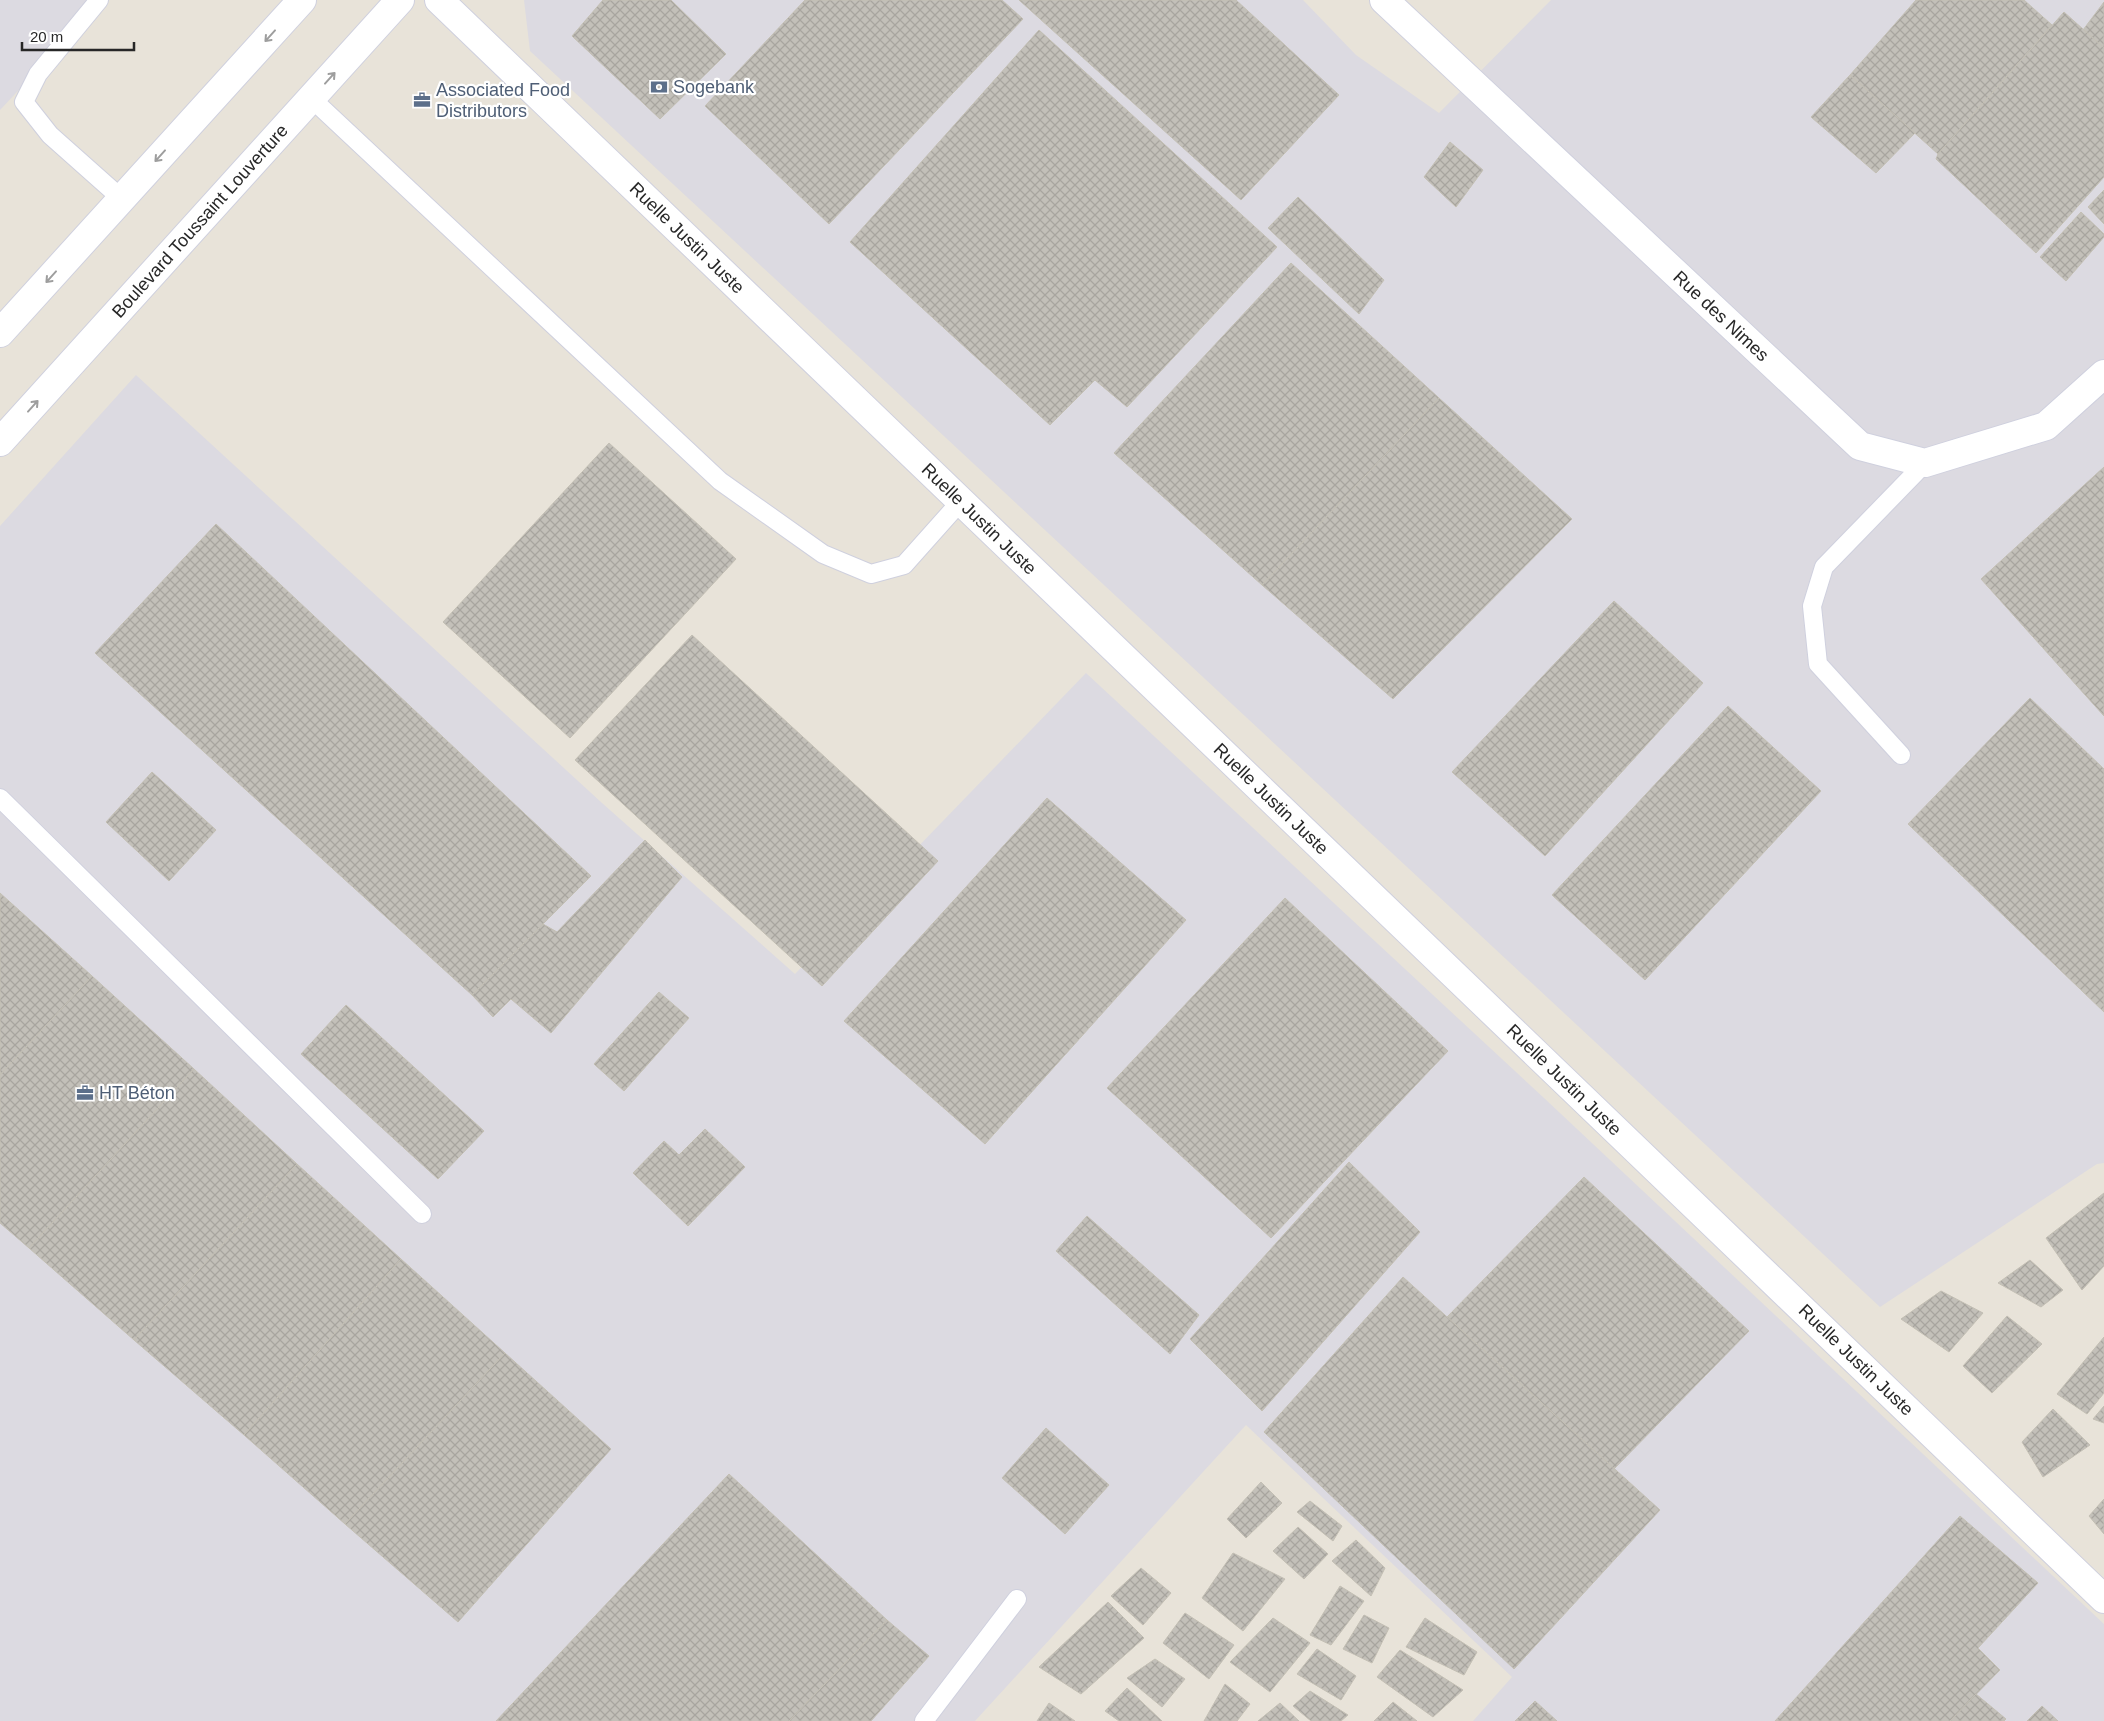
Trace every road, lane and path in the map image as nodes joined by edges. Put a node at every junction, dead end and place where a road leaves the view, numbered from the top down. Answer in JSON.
{"nodes":[{"id":1,"x":99,"y":0,"type":"edge"},
{"id":2,"x":302,"y":0,"type":"edge"},
{"id":3,"x":400,"y":0,"type":"edge"},
{"id":4,"x":439,"y":0,"type":"edge"},
{"id":5,"x":1384,"y":0,"type":"edge"},
{"id":6,"x":311,"y":98,"type":"junction"},
{"id":7,"x":122,"y":199,"type":"junction"},
{"id":8,"x":0,"y":333,"type":"edge"},
{"id":9,"x":2104,"y":374,"type":"edge"},
{"id":10,"x":0,"y":442,"type":"edge"},
{"id":11,"x":1925,"y":463,"type":"junction"},
{"id":12,"x":961,"y":501,"type":"junction"},
{"id":13,"x":1901,"y":755,"type":"dead end"},
{"id":14,"x":0,"y":798,"type":"edge"},
{"id":15,"x":422,"y":1214,"type":"dead end"},
{"id":16,"x":1017,"y":1599,"type":"dead end"},
{"id":17,"x":2104,"y":1599,"type":"edge"},
{"id":18,"x":924,"y":1721,"type":"edge"}],
"edges":[{"from":1,"to":7,"type":"lane"},
{"from":2,"to":7,"type":"street","one_way":true},
{"from":6,"to":3,"type":"street","name":"Boulevard Toussaint Louverture","one_way":true},
{"from":4,"to":12,"type":"street","name":"Ruelle Justin Juste"},
{"from":5,"to":11,"type":"street","name":"Rue des Nimes"},
{"from":10,"to":6,"type":"street","name":"Boulevard Toussaint Louverture","one_way":true},
{"from":6,"to":12,"type":"lane"},
{"from":7,"to":8,"type":"street","one_way":true},
{"from":9,"to":11,"type":"street"},
{"from":11,"to":13,"type":"lane"},
{"from":12,"to":17,"type":"street","name":"Ruelle Justin Juste"},
{"from":14,"to":15,"type":"lane"},
{"from":16,"to":18,"type":"lane"}]}
